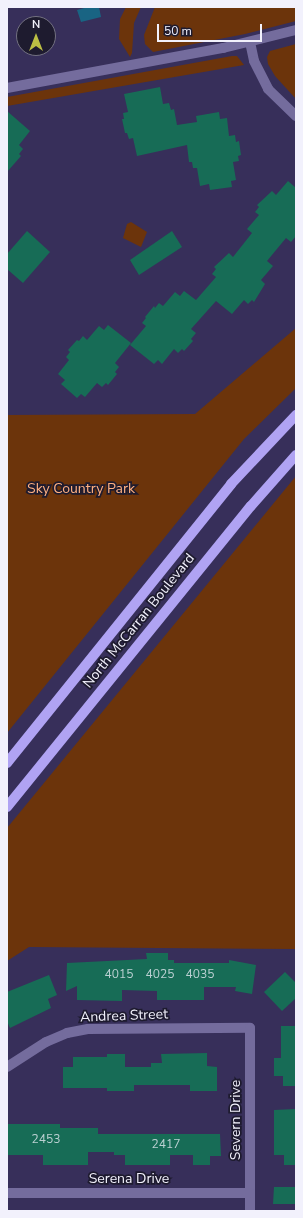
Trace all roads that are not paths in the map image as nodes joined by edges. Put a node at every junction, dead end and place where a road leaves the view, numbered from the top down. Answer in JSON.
{"nodes":[{"id":1,"x":296,"y":30,"type":"edge"},
{"id":2,"x":250,"y":42,"type":"junction"},
{"id":3,"x":7,"y":88,"type":"edge"},
{"id":4,"x":296,"y":116,"type":"edge"},
{"id":5,"x":296,"y":415,"type":"edge"},
{"id":6,"x":296,"y":455,"type":"edge"},
{"id":7,"x":7,"y":763,"type":"edge"},
{"id":8,"x":7,"y":807,"type":"edge"},
{"id":9,"x":250,"y":1028,"type":"joint"},
{"id":10,"x":7,"y":1067,"type":"edge"},
{"id":11,"x":7,"y":1192,"type":"edge"},
{"id":12,"x":250,"y":1193,"type":"junction"},
{"id":13,"x":250,"y":1211,"type":"edge"}],
"edges":[{"from":1,"to":2,"type":"street"},
{"from":2,"to":3,"type":"street"},
{"from":2,"to":4,"type":"street"},
{"from":5,"to":7,"type":"main road","name":"North McCarran Boulevard"},
{"from":6,"to":8,"type":"main road","name":"North McCarran Boulevard"},
{"from":9,"to":10,"type":"street","name":"Andrea Street"},
{"from":9,"to":12,"type":"street","name":"Severn Drive"},
{"from":11,"to":12,"type":"street","name":"Serena Drive"},
{"from":12,"to":13,"type":"street","name":"Severn Drive"}]}
